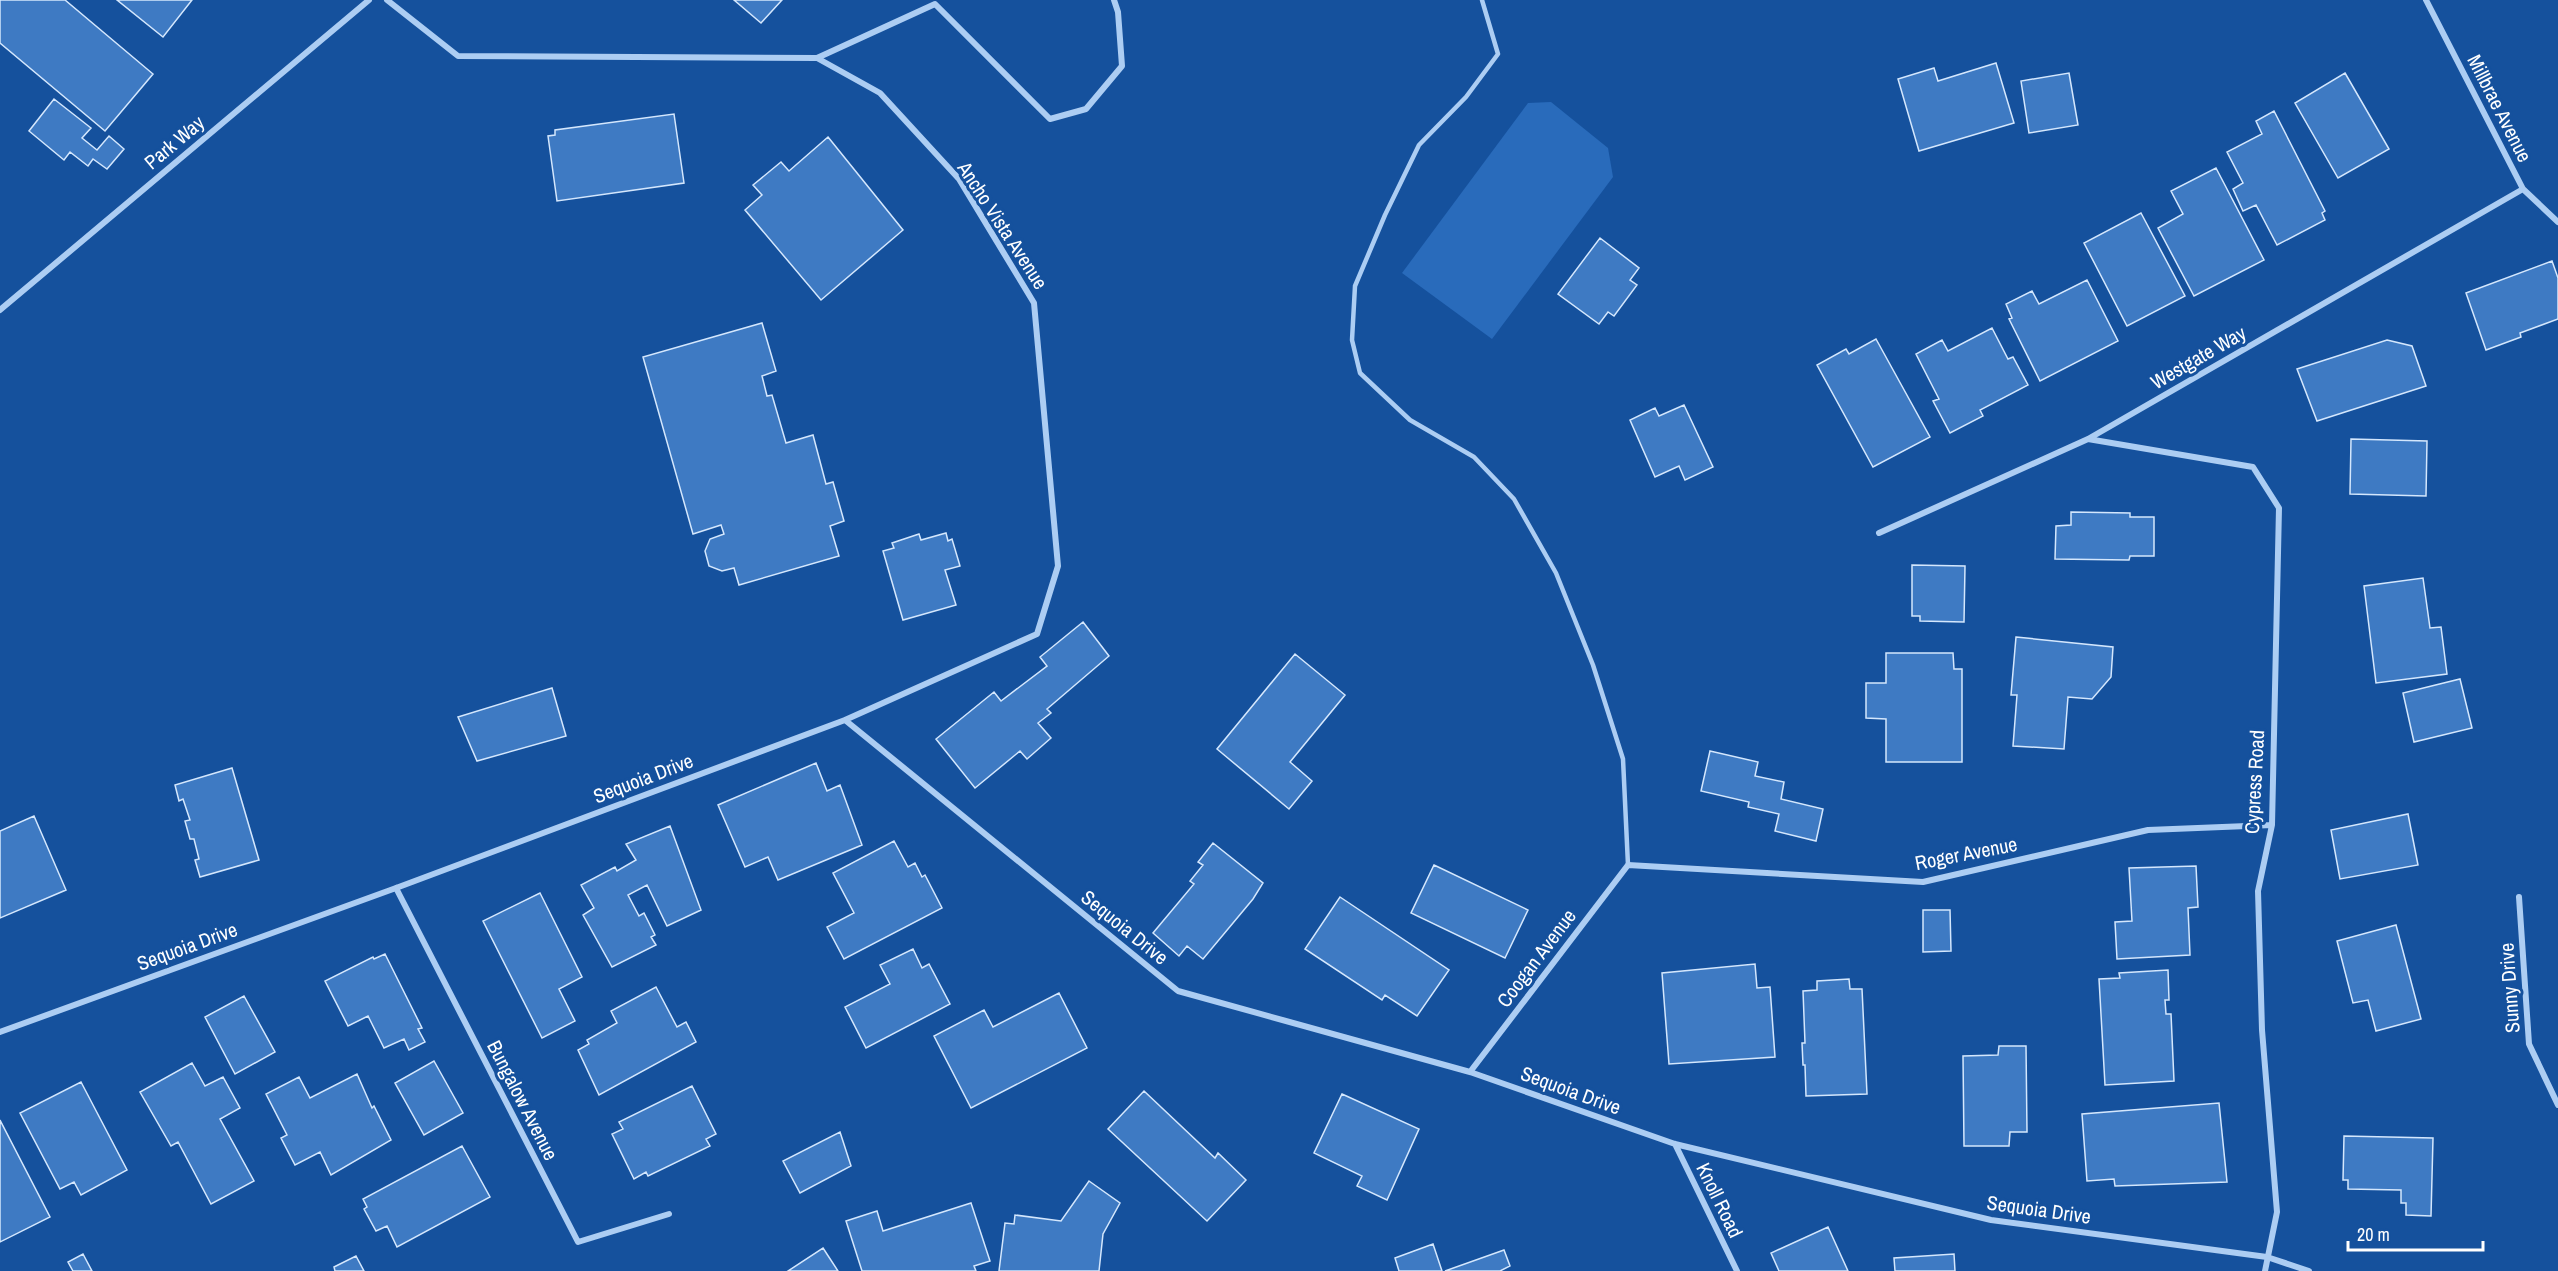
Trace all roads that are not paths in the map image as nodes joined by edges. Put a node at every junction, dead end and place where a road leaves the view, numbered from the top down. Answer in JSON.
{"nodes":[{"id":1,"x":369,"y":0,"type":"edge"},
{"id":2,"x":387,"y":0,"type":"edge"},
{"id":3,"x":1114,"y":0,"type":"edge"},
{"id":4,"x":1482,"y":0,"type":"edge"},
{"id":5,"x":2426,"y":0,"type":"edge"},
{"id":6,"x":817,"y":58,"type":"junction"},
{"id":7,"x":2523,"y":189,"type":"junction"},
{"id":8,"x":2558,"y":222,"type":"edge"},
{"id":9,"x":0,"y":310,"type":"edge"},
{"id":10,"x":2088,"y":439,"type":"junction"},
{"id":11,"x":1878,"y":533,"type":"dead end"},
{"id":12,"x":845,"y":720,"type":"junction"},
{"id":13,"x":2272,"y":825,"type":"junction"},
{"id":14,"x":1628,"y":865,"type":"junction"},
{"id":15,"x":396,"y":888,"type":"junction"},
{"id":16,"x":2519,"y":897,"type":"dead end"},
{"id":17,"x":0,"y":1032,"type":"edge"},
{"id":18,"x":1470,"y":1072,"type":"junction"},
{"id":19,"x":2558,"y":1106,"type":"edge"},
{"id":20,"x":1675,"y":1144,"type":"junction"},
{"id":21,"x":669,"y":1215,"type":"dead end"},
{"id":22,"x":2267,"y":1257,"type":"junction"},
{"id":23,"x":1737,"y":1271,"type":"edge"},
{"id":24,"x":2265,"y":1271,"type":"edge"},
{"id":25,"x":2309,"y":1271,"type":"edge"}],
"edges":[{"from":1,"to":9,"type":"street","name":"Park Way"},
{"from":2,"to":6,"type":"street","name":"Ancho Vista Avenue"},
{"from":3,"to":6,"type":"street"},
{"from":4,"to":14,"type":"lane"},
{"from":5,"to":7,"type":"street","name":"Millbrae Avenue"},
{"from":6,"to":12,"type":"street","name":"Ancho Vista Avenue"},
{"from":7,"to":8,"type":"street","name":"Millbrae Avenue"},
{"from":7,"to":10,"type":"street","name":"Westgate Way"},
{"from":10,"to":11,"type":"street","name":"Westgate Way"},
{"from":10,"to":13,"type":"street","name":"Cypress Road"},
{"from":12,"to":15,"type":"street","name":"Sequoia Drive"},
{"from":12,"to":18,"type":"street","name":"Sequoia Drive"},
{"from":13,"to":14,"type":"street","name":"Roger Avenue"},
{"from":13,"to":22,"type":"street","name":"Cypress Road"},
{"from":14,"to":18,"type":"street","name":"Coogan Avenue"},
{"from":15,"to":17,"type":"street","name":"Sequoia Drive"},
{"from":15,"to":21,"type":"street","name":"Bungalow Avenue"},
{"from":16,"to":19,"type":"street","name":"Sunny Drive"},
{"from":18,"to":20,"type":"street","name":"Sequoia Drive"},
{"from":20,"to":22,"type":"street","name":"Sequoia Drive"},
{"from":20,"to":23,"type":"street","name":"Knoll Road"},
{"from":22,"to":24,"type":"street","name":"Cypress Road"},
{"from":22,"to":25,"type":"street","name":"Sequoia Drive"}]}
